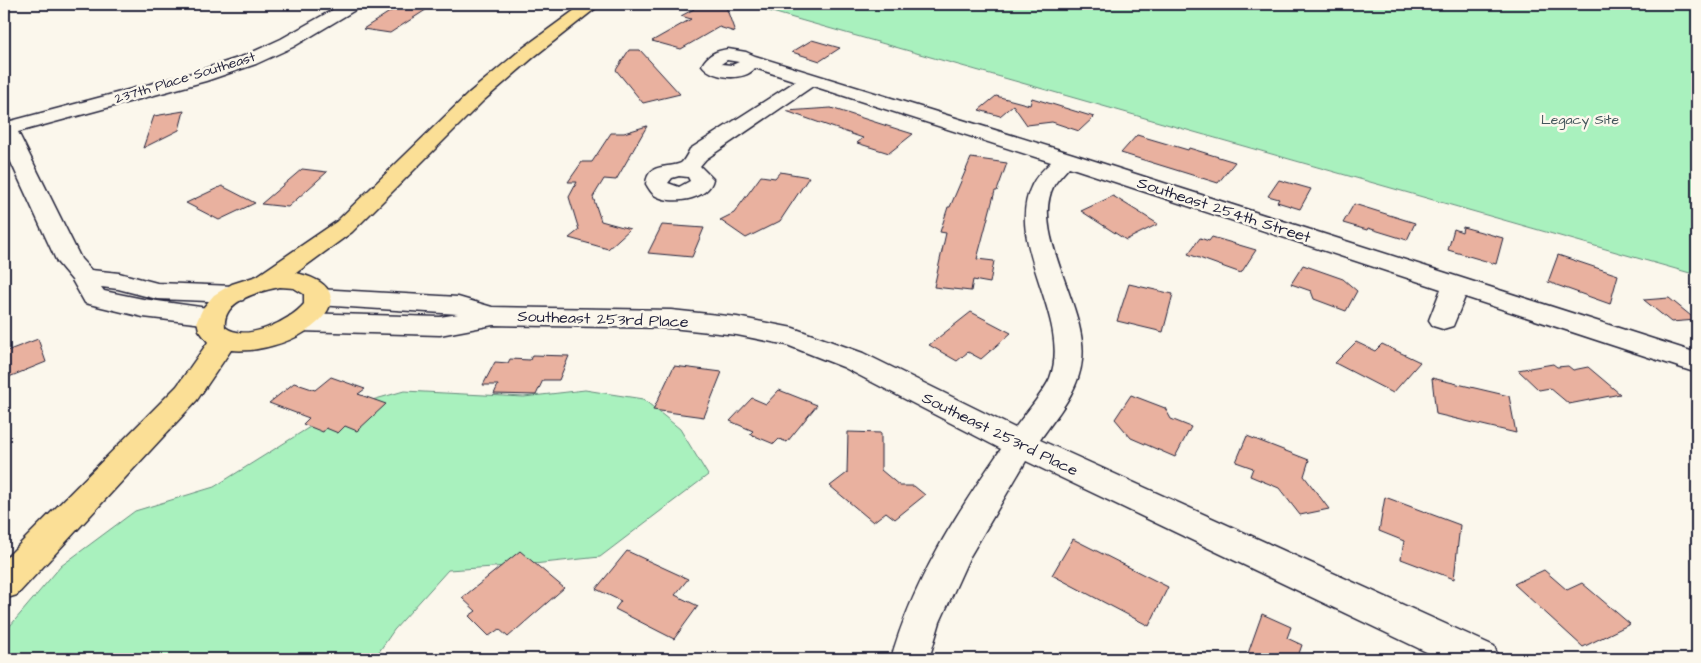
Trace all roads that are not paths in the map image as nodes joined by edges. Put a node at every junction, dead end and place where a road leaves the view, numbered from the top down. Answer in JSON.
{"nodes":[{"id":1,"x":354,"y":4,"type":"edge"},
{"id":2,"x":593,"y":4,"type":"edge"},
{"id":3,"x":749,"y":60,"type":"dead end"},
{"id":4,"x":811,"y":79,"type":"junction"},
{"id":5,"x":5,"y":127,"type":"edge"},
{"id":6,"x":1065,"y":159,"type":"junction"},
{"id":7,"x":687,"y":169,"type":"dead end"},
{"id":8,"x":344,"y":226,"type":"junction"},
{"id":9,"x":83,"y":276,"type":"junction"},
{"id":10,"x":267,"y":281,"type":"junction"},
{"id":11,"x":1456,"y":285,"type":"junction"},
{"id":12,"x":315,"y":291,"type":"junction"},
{"id":13,"x":234,"y":294,"type":"junction"},
{"id":14,"x":493,"y":316,"type":"junction"},
{"id":15,"x":1443,"y":320,"type":"dead end"},
{"id":16,"x":300,"y":322,"type":"junction"},
{"id":17,"x":218,"y":327,"type":"junction"},
{"id":18,"x":263,"y":338,"type":"junction"},
{"id":19,"x":1697,"y":363,"type":"edge"},
{"id":20,"x":187,"y":394,"type":"junction"},
{"id":21,"x":1020,"y":445,"type":"junction"},
{"id":22,"x":4,"y":584,"type":"edge"},
{"id":23,"x":1470,"y":657,"type":"edge"},
{"id":24,"x":910,"y":659,"type":"edge"}],
"edges":[{"from":1,"to":5,"type":"street","name":"237th Place Southeast"},
{"from":2,"to":8,"type":"main road"},
{"from":3,"to":4,"type":"street","name":"Southeast 254th Street"},
{"from":4,"to":6,"type":"street","name":"Southeast 254th Street"},
{"from":4,"to":7,"type":"street"},
{"from":5,"to":9,"type":"street"},
{"from":6,"to":11,"type":"street","name":"Southeast 254th Street"},
{"from":6,"to":21,"type":"street"},
{"from":8,"to":10,"type":"main road"},
{"from":8,"to":12,"type":"main road"},
{"from":9,"to":13,"type":"street"},
{"from":9,"to":17,"type":"street"},
{"from":10,"to":12,"type":"main road"},
{"from":10,"to":13,"type":"main road"},
{"from":11,"to":15,"type":"street"},
{"from":11,"to":19,"type":"street","name":"Southeast 254th Street"},
{"from":12,"to":14,"type":"street","name":"Southeast 253rd Place"},
{"from":12,"to":16,"type":"main road"},
{"from":13,"to":17,"type":"main road"},
{"from":14,"to":16,"type":"street","name":"Southeast 253rd Place"},
{"from":14,"to":21,"type":"street","name":"Southeast 253rd Place"},
{"from":16,"to":18,"type":"main road"},
{"from":17,"to":18,"type":"main road"},
{"from":17,"to":20,"type":"main road"},
{"from":18,"to":20,"type":"main road"},
{"from":20,"to":22,"type":"main road"},
{"from":21,"to":23,"type":"street","name":"Southeast 253rd Place"},
{"from":21,"to":24,"type":"street"}]}
